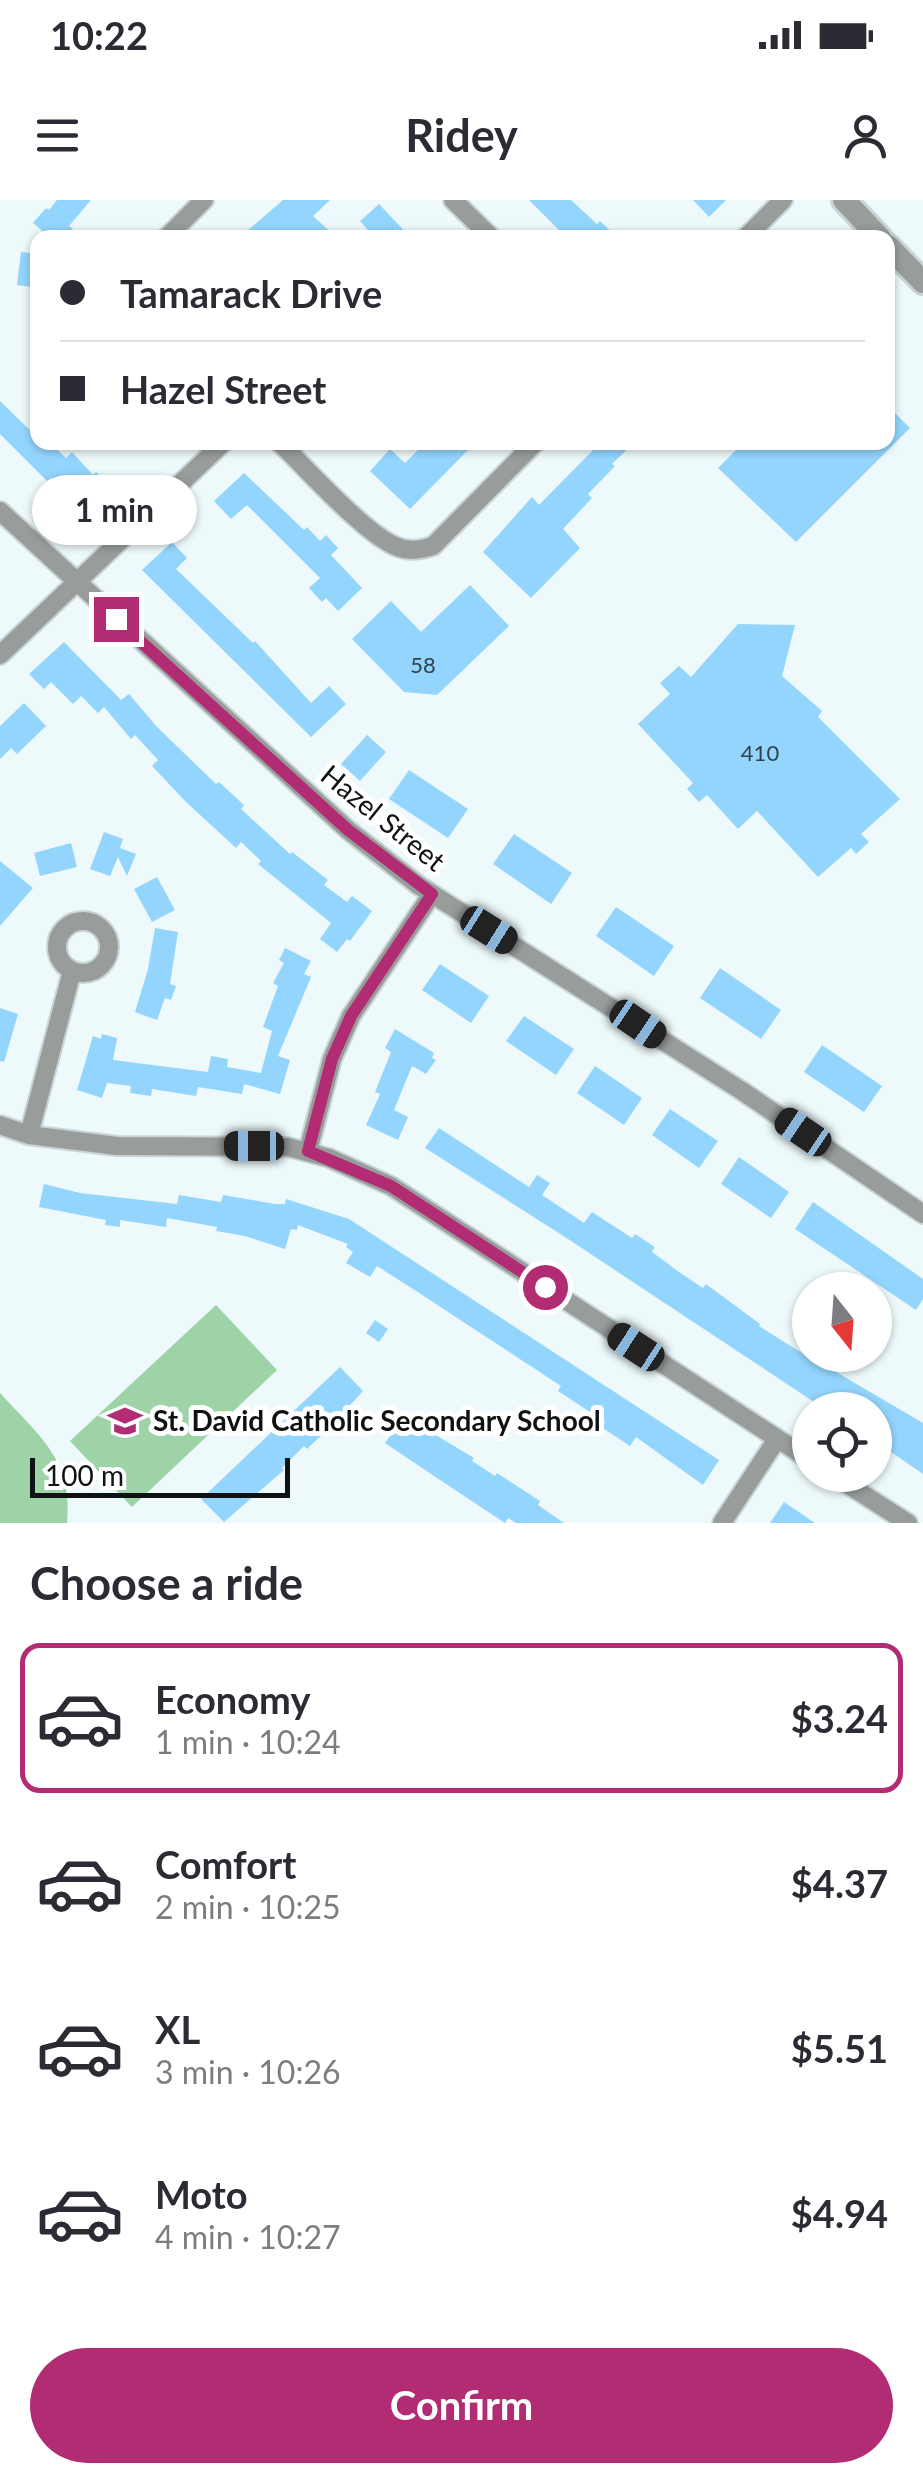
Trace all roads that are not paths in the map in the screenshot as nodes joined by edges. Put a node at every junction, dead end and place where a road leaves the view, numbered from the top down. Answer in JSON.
{"nodes":[{"id":1,"x":204,"y":200,"type":"edge"},
{"id":2,"x":454,"y":200,"type":"edge"},
{"id":3,"x":782,"y":200,"type":"edge"},
{"id":4,"x":844,"y":200,"type":"edge"},
{"id":5,"x":174,"y":230,"type":"edge"},
{"id":6,"x":484,"y":230,"type":"edge"},
{"id":7,"x":753,"y":230,"type":"edge"},
{"id":8,"x":872,"y":230,"type":"edge"},
{"id":9,"x":895,"y":253,"type":"edge"},
{"id":10,"x":923,"y":282,"type":"edge"},
{"id":11,"x":216,"y":450,"type":"edge"},
{"id":12,"x":286,"y":450,"type":"edge"},
{"id":13,"x":528,"y":450,"type":"edge"},
{"id":14,"x":0,"y":511,"type":"edge"},
{"id":15,"x":76,"y":583,"type":"junction"},
{"id":16,"x":0,"y":655,"type":"edge"},
{"id":17,"x":432,"y":894,"type":"junction"},
{"id":18,"x":72,"y":971,"type":"dead end"},
{"id":19,"x":0,"y":1125,"type":"edge"},
{"id":20,"x":29,"y":1135,"type":"junction"},
{"id":21,"x":308,"y":1151,"type":"junction"},
{"id":22,"x":923,"y":1214,"type":"edge"},
{"id":23,"x":778,"y":1439,"type":"junction"},
{"id":24,"x":792,"y":1448,"type":"edge"},
{"id":25,"x":860,"y":1492,"type":"edge"},
{"id":26,"x":722,"y":1523,"type":"edge"},
{"id":27,"x":908,"y":1523,"type":"edge"}],
"edges":[{"from":1,"to":5,"type":"street"},
{"from":2,"to":6,"type":"street"},
{"from":3,"to":7,"type":"street"},
{"from":4,"to":8,"type":"street"},
{"from":9,"to":10,"type":"street"},
{"from":11,"to":15,"type":"street"},
{"from":12,"to":13,"type":"street"},
{"from":14,"to":15,"type":"street","name":"Hazel Street"},
{"from":15,"to":16,"type":"street"},
{"from":15,"to":17,"type":"street","name":"Hazel Street"},
{"from":17,"to":21,"type":"street"},
{"from":17,"to":22,"type":"street","name":"Hazel Street"},
{"from":18,"to":20,"type":"street"},
{"from":19,"to":20,"type":"street"},
{"from":20,"to":21,"type":"street"},
{"from":21,"to":23,"type":"street"},
{"from":23,"to":24,"type":"street"},
{"from":23,"to":26,"type":"street"},
{"from":25,"to":27,"type":"street"}]}
